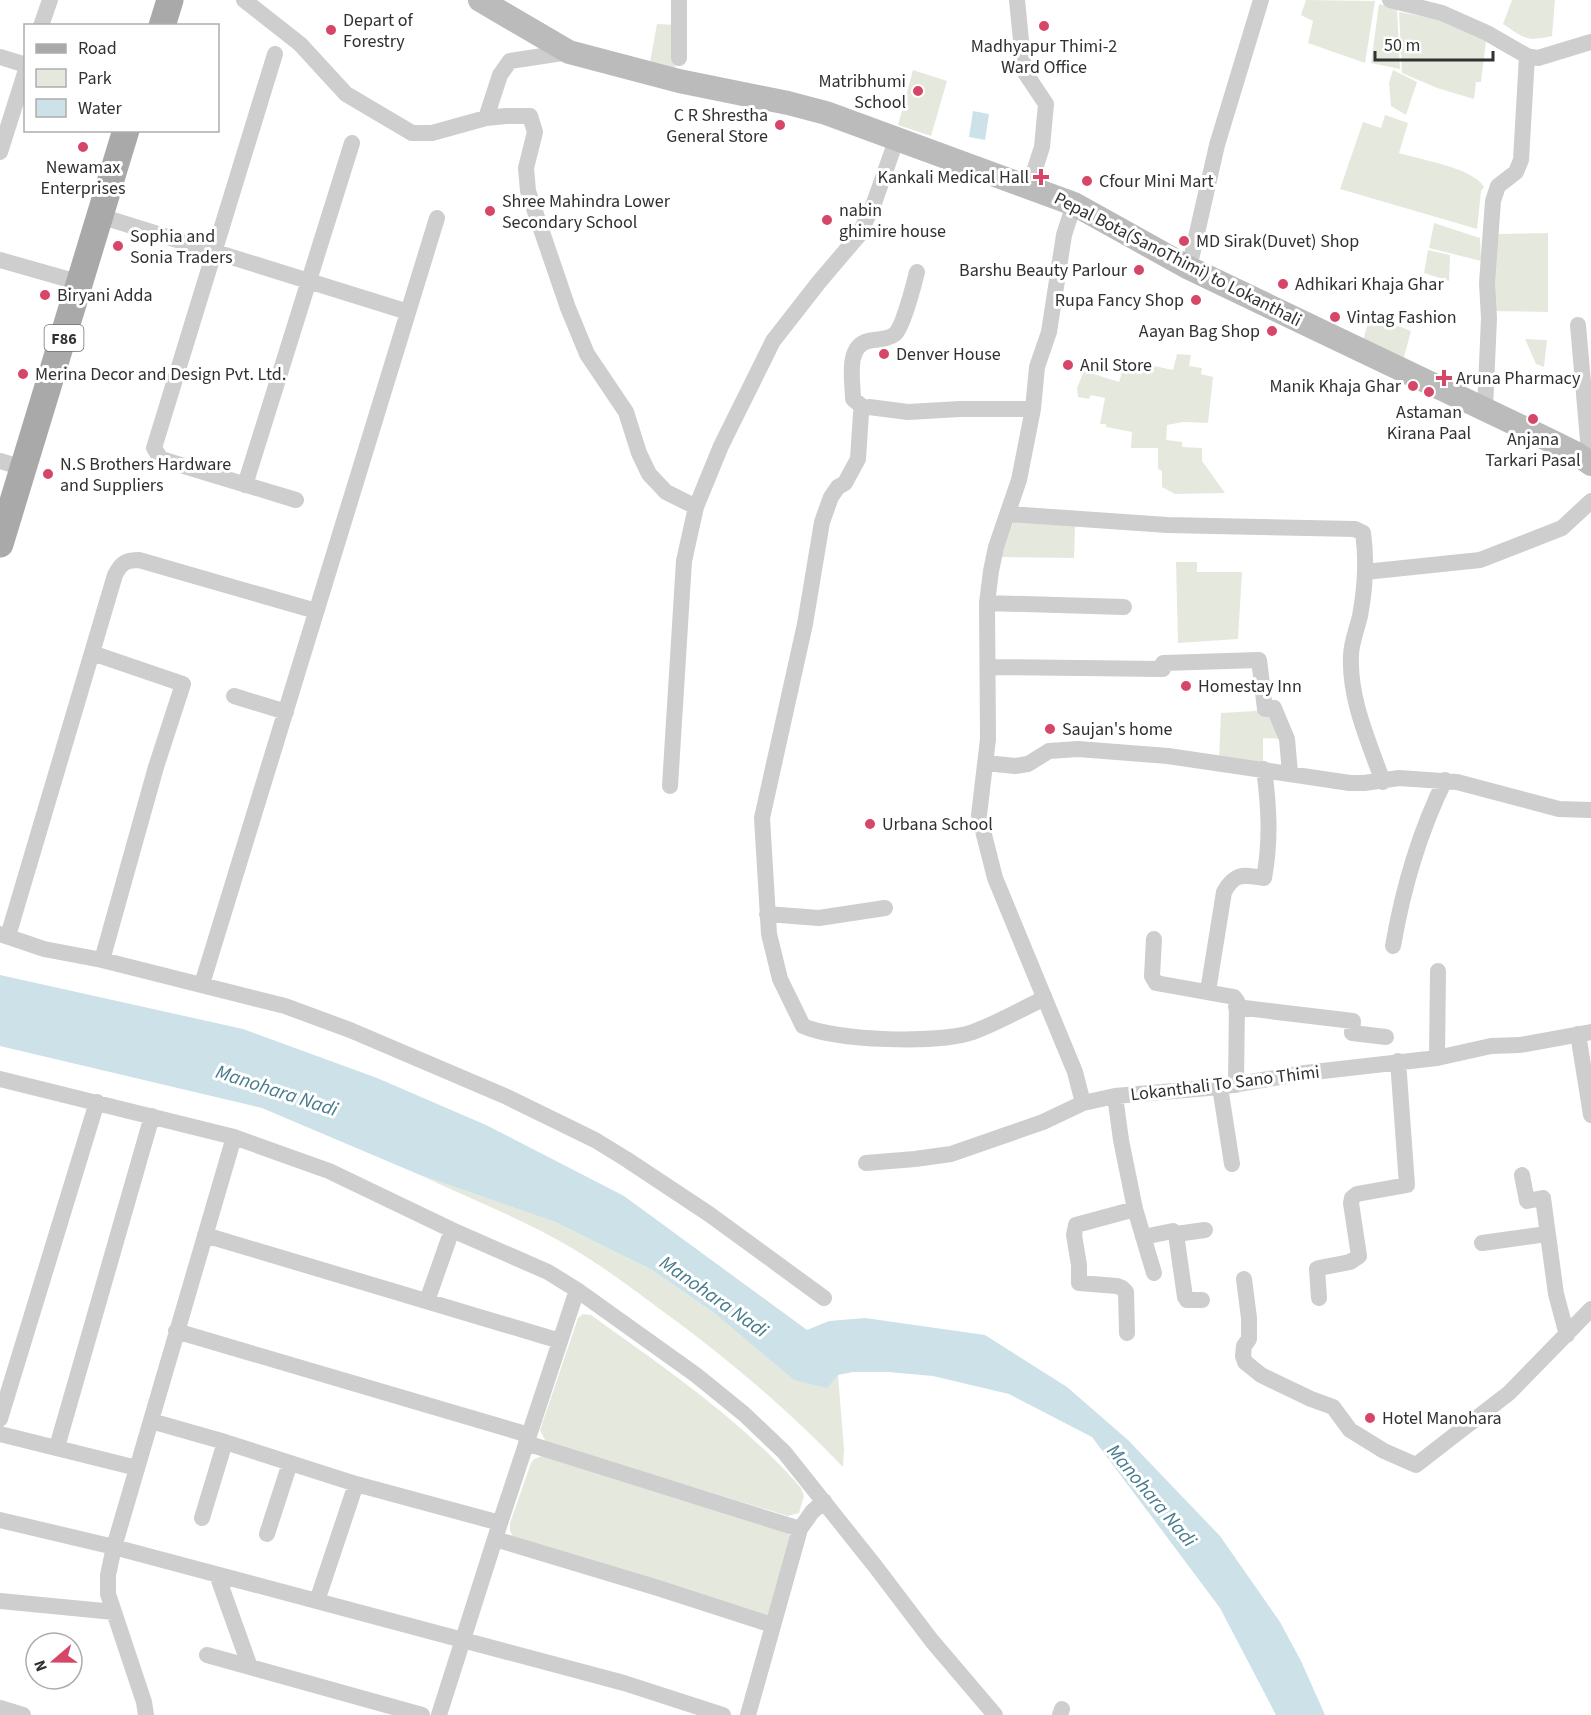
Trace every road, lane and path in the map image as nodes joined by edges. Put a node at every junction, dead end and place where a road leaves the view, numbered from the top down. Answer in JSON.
{"nodes":[{"id":1,"x":50,"y":0,"type":"edge"},
{"id":2,"x":170,"y":0,"type":"edge"},
{"id":3,"x":244,"y":0,"type":"edge"},
{"id":4,"x":480,"y":0,"type":"edge"},
{"id":5,"x":679,"y":0,"type":"edge"},
{"id":6,"x":1017,"y":0,"type":"edge"},
{"id":7,"x":1261,"y":0,"type":"edge"},
{"id":8,"x":1390,"y":0,"type":"edge"},
{"id":9,"x":42,"y":24,"type":"edge"},
{"id":10,"x":163,"y":24,"type":"edge"},
{"id":11,"x":1591,"y":42,"type":"edge"},
{"id":12,"x":569,"y":52,"type":"junction"},
{"id":13,"x":275,"y":54,"type":"dead end"},
{"id":14,"x":1527,"y":56,"type":"junction"},
{"id":15,"x":0,"y":57,"type":"edge"},
{"id":16,"x":679,"y":58,"type":"dead end"},
{"id":17,"x":24,"y":64,"type":"edge"},
{"id":18,"x":24,"y":76,"type":"edge"},
{"id":19,"x":486,"y":118,"type":"junction"},
{"id":20,"x":125,"y":132,"type":"edge"},
{"id":21,"x":897,"y":138,"type":"junction"},
{"id":22,"x":352,"y":143,"type":"dead end"},
{"id":23,"x":0,"y":152,"type":"edge"},
{"id":24,"x":1029,"y":187,"type":"junction"},
{"id":25,"x":1074,"y":204,"type":"junction"},
{"id":26,"x":100,"y":216,"type":"junction"},
{"id":27,"x":437,"y":218,"type":"dead end"},
{"id":28,"x":214,"y":251,"type":"junction"},
{"id":29,"x":0,"y":260,"type":"edge"},
{"id":30,"x":1189,"y":268,"type":"junction"},
{"id":31,"x":917,"y":272,"type":"dead end"},
{"id":32,"x":309,"y":281,"type":"junction"},
{"id":33,"x":81,"y":283,"type":"junction"},
{"id":34,"x":408,"y":312,"type":"junction"},
{"id":35,"x":1578,"y":325,"type":"dead end"},
{"id":36,"x":864,"y":408,"type":"junction"},
{"id":37,"x":1033,"y":409,"type":"junction"},
{"id":38,"x":1485,"y":409,"type":"junction"},
{"id":39,"x":11,"y":464,"type":"edge"},
{"id":40,"x":1590,"y":464,"type":"edge"},
{"id":41,"x":245,"y":485,"type":"junction"},
{"id":42,"x":296,"y":500,"type":"dead end"},
{"id":43,"x":1591,"y":501,"type":"edge"},
{"id":44,"x":696,"y":507,"type":"junction"},
{"id":45,"x":1009,"y":514,"type":"junction"},
{"id":46,"x":0,"y":544,"type":"edge"},
{"id":47,"x":1365,"y":572,"type":"junction"},
{"id":48,"x":987,"y":603,"type":"junction"},
{"id":49,"x":1124,"y":607,"type":"dead end"},
{"id":50,"x":316,"y":611,"type":"junction"},
{"id":51,"x":92,"y":653,"type":"junction"},
{"id":52,"x":988,"y":667,"type":"junction"},
{"id":53,"x":234,"y":696,"type":"dead end"},
{"id":54,"x":286,"y":712,"type":"junction"},
{"id":55,"x":986,"y":763,"type":"junction"},
{"id":56,"x":1264,"y":769,"type":"junction"},
{"id":57,"x":1290,"y":773,"type":"junction"},
{"id":58,"x":1445,"y":780,"type":"junction"},
{"id":59,"x":1383,"y":782,"type":"junction"},
{"id":60,"x":670,"y":786,"type":"dead end"},
{"id":61,"x":1591,"y":810,"type":"edge"},
{"id":62,"x":885,"y":908,"type":"dead end"},
{"id":63,"x":767,"y":914,"type":"junction"},
{"id":64,"x":4,"y":935,"type":"edge"},
{"id":65,"x":1154,"y":939,"type":"dead end"},
{"id":66,"x":1393,"y":946,"type":"dead end"},
{"id":67,"x":102,"y":960,"type":"junction"},
{"id":68,"x":1438,"y":971,"type":"dead end"},
{"id":69,"x":202,"y":984,"type":"junction"},
{"id":70,"x":1208,"y":991,"type":"junction"},
{"id":71,"x":1044,"y":996,"type":"junction"},
{"id":72,"x":1236,"y":1007,"type":"junction"},
{"id":73,"x":1584,"y":1033,"type":"edge"},
{"id":74,"x":1386,"y":1037,"type":"dead end"},
{"id":75,"x":1437,"y":1058,"type":"junction"},
{"id":76,"x":1398,"y":1061,"type":"junction"},
{"id":77,"x":1,"y":1084,"type":"edge"},
{"id":78,"x":1228,"y":1086,"type":"junction"},
{"id":79,"x":1115,"y":1096,"type":"junction"},
{"id":80,"x":98,"y":1102,"type":"junction"},
{"id":81,"x":1083,"y":1103,"type":"junction"},
{"id":82,"x":1591,"y":1115,"type":"edge"},
{"id":83,"x":152,"y":1116,"type":"junction"},
{"id":84,"x":234,"y":1137,"type":"junction"},
{"id":85,"x":866,"y":1163,"type":"dead end"},
{"id":86,"x":1232,"y":1164,"type":"dead end"},
{"id":87,"x":1522,"y":1175,"type":"dead end"},
{"id":88,"x":1135,"y":1209,"type":"junction"},
{"id":89,"x":452,"y":1230,"type":"junction"},
{"id":90,"x":1205,"y":1230,"type":"dead end"},
{"id":91,"x":1176,"y":1234,"type":"junction"},
{"id":92,"x":1547,"y":1234,"type":"junction"},
{"id":93,"x":205,"y":1235,"type":"junction"},
{"id":94,"x":1143,"y":1237,"type":"junction"},
{"id":95,"x":1482,"y":1243,"type":"dead end"},
{"id":96,"x":1154,"y":1274,"type":"dead end"},
{"id":97,"x":1244,"y":1279,"type":"dead end"},
{"id":98,"x":577,"y":1290,"type":"junction"},
{"id":99,"x":824,"y":1298,"type":"dead end"},
{"id":100,"x":1319,"y":1298,"type":"dead end"},
{"id":101,"x":1202,"y":1300,"type":"dead end"},
{"id":102,"x":427,"y":1301,"type":"junction"},
{"id":103,"x":1591,"y":1309,"type":"edge"},
{"id":104,"x":176,"y":1331,"type":"junction"},
{"id":105,"x":1127,"y":1333,"type":"dead end"},
{"id":106,"x":1567,"y":1335,"type":"junction"},
{"id":107,"x":560,"y":1341,"type":"junction"},
{"id":108,"x":0,"y":1419,"type":"edge"},
{"id":109,"x":151,"y":1421,"type":"junction"},
{"id":110,"x":0,"y":1434,"type":"edge"},
{"id":111,"x":528,"y":1439,"type":"junction"},
{"id":112,"x":225,"y":1442,"type":"junction"},
{"id":113,"x":57,"y":1447,"type":"junction"},
{"id":114,"x":290,"y":1463,"type":"junction"},
{"id":115,"x":136,"y":1468,"type":"junction"},
{"id":116,"x":356,"y":1484,"type":"junction"},
{"id":117,"x":824,"y":1501,"type":"junction"},
{"id":118,"x":202,"y":1518,"type":"dead end"},
{"id":119,"x":0,"y":1520,"type":"edge"},
{"id":120,"x":800,"y":1529,"type":"junction"},
{"id":121,"x":497,"y":1531,"type":"junction"},
{"id":122,"x":267,"y":1534,"type":"dead end"},
{"id":123,"x":114,"y":1547,"type":"junction"},
{"id":124,"x":217,"y":1575,"type":"junction"},
{"id":125,"x":0,"y":1601,"type":"edge"},
{"id":126,"x":317,"y":1601,"type":"junction"},
{"id":127,"x":114,"y":1612,"type":"junction"},
{"id":128,"x":772,"y":1625,"type":"junction"},
{"id":129,"x":463,"y":1640,"type":"junction"},
{"id":130,"x":207,"y":1655,"type":"dead end"},
{"id":131,"x":249,"y":1667,"type":"junction"},
{"id":132,"x":0,"y":1708,"type":"edge"},
{"id":133,"x":23,"y":1715,"type":"edge"},
{"id":134,"x":146,"y":1715,"type":"edge"},
{"id":135,"x":422,"y":1715,"type":"edge"},
{"id":136,"x":440,"y":1715,"type":"edge"},
{"id":137,"x":723,"y":1715,"type":"edge"},
{"id":138,"x":748,"y":1715,"type":"edge"},
{"id":139,"x":995,"y":1715,"type":"edge"}],
"edges":[{"from":1,"to":9,"type":"street"},
{"from":2,"to":10,"type":"main road"},
{"from":3,"to":19,"type":"street"},
{"from":4,"to":12,"type":"main road","name":"Pepal Bota(SanoThimi) to Lokanthali"},
{"from":5,"to":16,"type":"street"},
{"from":6,"to":24,"type":"street"},
{"from":7,"to":30,"type":"street"},
{"from":8,"to":14,"type":"street"},
{"from":11,"to":14,"type":"street"},
{"from":12,"to":19,"type":"street"},
{"from":12,"to":21,"type":"main road","name":"Pepal Bota(SanoThimi) to Lokanthali"},
{"from":13,"to":28,"type":"street"},
{"from":14,"to":38,"type":"street"},
{"from":15,"to":17,"type":"street"},
{"from":18,"to":23,"type":"street"},
{"from":19,"to":44,"type":"street"},
{"from":20,"to":26,"type":"main road","number":"F86"},
{"from":21,"to":24,"type":"main road","name":"Pepal Bota(SanoThimi) to Lokanthali"},
{"from":21,"to":44,"type":"street"},
{"from":22,"to":32,"type":"street"},
{"from":24,"to":25,"type":"main road","name":"Pepal Bota(SanoThimi) to Lokanthali"},
{"from":25,"to":30,"type":"main road","name":"Pepal Bota(SanoThimi) to Lokanthali"},
{"from":25,"to":37,"type":"street"},
{"from":26,"to":28,"type":"street"},
{"from":26,"to":33,"type":"main road","number":"F86"},
{"from":27,"to":34,"type":"street"},
{"from":28,"to":32,"type":"street"},
{"from":28,"to":41,"type":"street"},
{"from":29,"to":33,"type":"street"},
{"from":30,"to":38,"type":"main road","name":"Pepal Bota(SanoThimi) to Lokanthali"},
{"from":31,"to":36,"type":"street"},
{"from":32,"to":34,"type":"street"},
{"from":32,"to":41,"type":"street"},
{"from":33,"to":39,"type":"main road","number":"F86"},
{"from":34,"to":50,"type":"street"},
{"from":35,"to":40,"type":"street"},
{"from":36,"to":37,"type":"street"},
{"from":36,"to":63,"type":"street"},
{"from":37,"to":45,"type":"street"},
{"from":38,"to":40,"type":"main road","name":"Pepal Bota(SanoThimi) to Lokanthali"},
{"from":39,"to":46,"type":"main road","number":"F86"},
{"from":41,"to":42,"type":"street"},
{"from":43,"to":47,"type":"street"},
{"from":44,"to":60,"type":"street"},
{"from":45,"to":47,"type":"street"},
{"from":45,"to":48,"type":"street"},
{"from":47,"to":59,"type":"street"},
{"from":48,"to":49,"type":"street"},
{"from":48,"to":52,"type":"street"},
{"from":50,"to":51,"type":"street"},
{"from":50,"to":54,"type":"street"},
{"from":51,"to":64,"type":"street"},
{"from":51,"to":67,"type":"street"},
{"from":52,"to":55,"type":"street"},
{"from":52,"to":57,"type":"street"},
{"from":53,"to":54,"type":"street"},
{"from":54,"to":69,"type":"street"},
{"from":55,"to":56,"type":"street"},
{"from":55,"to":71,"type":"street"},
{"from":56,"to":57,"type":"street"},
{"from":56,"to":70,"type":"street"},
{"from":57,"to":59,"type":"street"},
{"from":58,"to":59,"type":"street"},
{"from":58,"to":61,"type":"street"},
{"from":58,"to":66,"type":"street"},
{"from":62,"to":63,"type":"street"},
{"from":63,"to":71,"type":"street"},
{"from":64,"to":67,"type":"street"},
{"from":65,"to":70,"type":"street"},
{"from":67,"to":69,"type":"street"},
{"from":68,"to":75,"type":"street"},
{"from":69,"to":99,"type":"street"},
{"from":70,"to":72,"type":"street"},
{"from":71,"to":81,"type":"street"},
{"from":72,"to":74,"type":"street"},
{"from":72,"to":78,"type":"street"},
{"from":73,"to":75,"type":"street","name":"Lokanthali To Sano Thimi"},
{"from":73,"to":82,"type":"street"},
{"from":75,"to":76,"type":"street","name":"Lokanthali To Sano Thimi"},
{"from":76,"to":78,"type":"street","name":"Lokanthali To Sano Thimi"},
{"from":76,"to":100,"type":"street"},
{"from":77,"to":80,"type":"street"},
{"from":78,"to":79,"type":"street","name":"Lokanthali To Sano Thimi"},
{"from":78,"to":86,"type":"street"},
{"from":79,"to":81,"type":"street","name":"Lokanthali To Sano Thimi"},
{"from":79,"to":88,"type":"street"},
{"from":80,"to":83,"type":"street"},
{"from":80,"to":108,"type":"street"},
{"from":81,"to":85,"type":"street","name":"Lokanthali To Sano Thimi"},
{"from":83,"to":84,"type":"street"},
{"from":83,"to":113,"type":"street"},
{"from":84,"to":89,"type":"street"},
{"from":84,"to":93,"type":"street"},
{"from":87,"to":92,"type":"street"},
{"from":88,"to":94,"type":"street"},
{"from":88,"to":105,"type":"street"},
{"from":89,"to":98,"type":"street"},
{"from":89,"to":102,"type":"street"},
{"from":90,"to":91,"type":"street"},
{"from":91,"to":94,"type":"street"},
{"from":91,"to":101,"type":"street"},
{"from":92,"to":95,"type":"street"},
{"from":92,"to":106,"type":"street"},
{"from":93,"to":102,"type":"street"},
{"from":93,"to":104,"type":"street"},
{"from":94,"to":96,"type":"street"},
{"from":97,"to":106,"type":"street"},
{"from":98,"to":107,"type":"street"},
{"from":98,"to":117,"type":"street"},
{"from":102,"to":107,"type":"street"},
{"from":103,"to":106,"type":"street"},
{"from":104,"to":109,"type":"street"},
{"from":104,"to":111,"type":"street"},
{"from":107,"to":111,"type":"street"},
{"from":109,"to":112,"type":"street"},
{"from":109,"to":115,"type":"street"},
{"from":110,"to":113,"type":"street"},
{"from":111,"to":120,"type":"street"},
{"from":111,"to":121,"type":"street"},
{"from":112,"to":114,"type":"street"},
{"from":112,"to":118,"type":"street"},
{"from":113,"to":115,"type":"street"},
{"from":114,"to":116,"type":"street"},
{"from":114,"to":122,"type":"street"},
{"from":115,"to":123,"type":"street"},
{"from":116,"to":121,"type":"street"},
{"from":116,"to":126,"type":"street"},
{"from":117,"to":120,"type":"street"},
{"from":117,"to":139,"type":"street"},
{"from":119,"to":123,"type":"street"},
{"from":120,"to":128,"type":"street"},
{"from":121,"to":128,"type":"street"},
{"from":121,"to":129,"type":"street"},
{"from":123,"to":124,"type":"street"},
{"from":123,"to":127,"type":"street"},
{"from":124,"to":126,"type":"street"},
{"from":124,"to":131,"type":"street"},
{"from":125,"to":127,"type":"street"},
{"from":126,"to":129,"type":"street"},
{"from":127,"to":134,"type":"street"},
{"from":128,"to":138,"type":"street"},
{"from":129,"to":136,"type":"street"},
{"from":129,"to":137,"type":"street"},
{"from":130,"to":131,"type":"street"},
{"from":131,"to":135,"type":"street"},
{"from":132,"to":133,"type":"street"}]}
